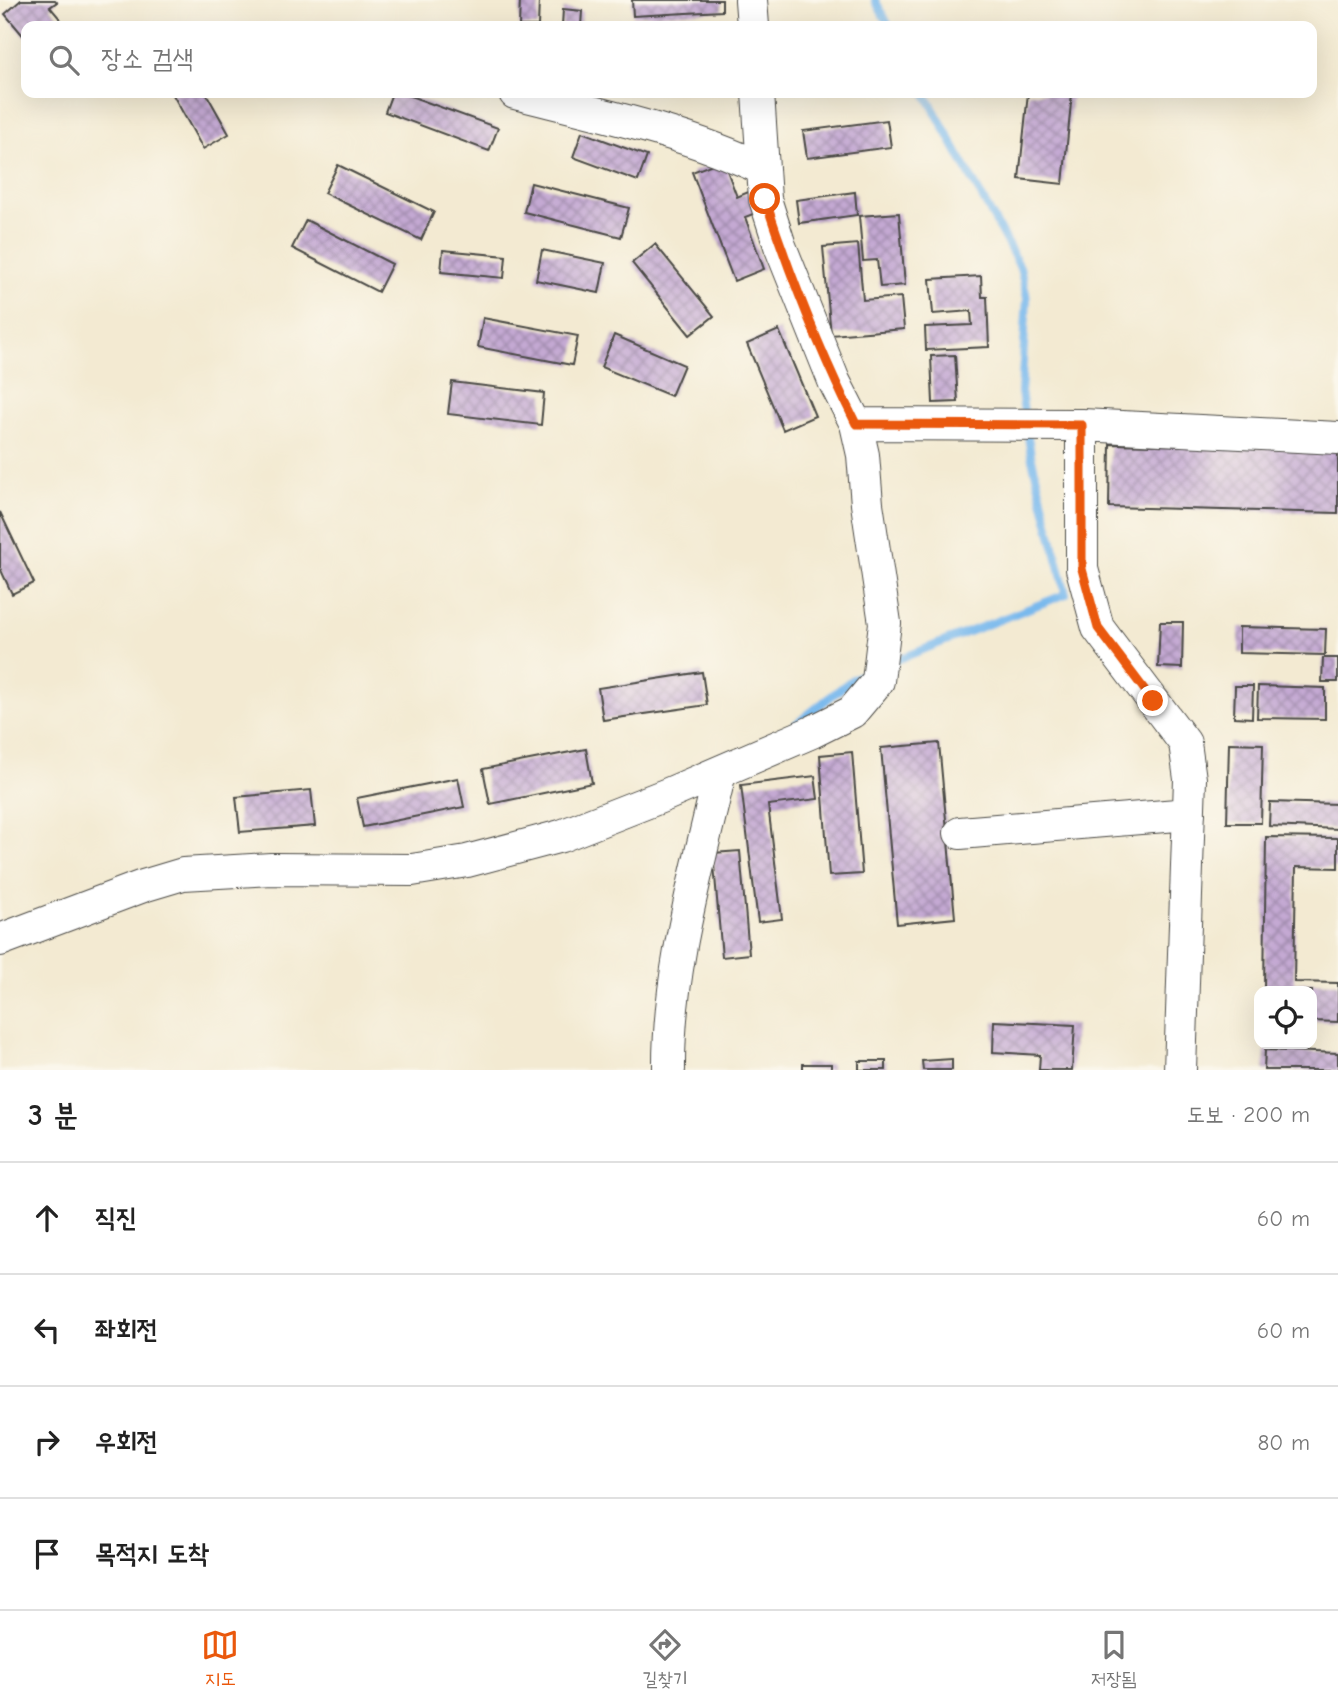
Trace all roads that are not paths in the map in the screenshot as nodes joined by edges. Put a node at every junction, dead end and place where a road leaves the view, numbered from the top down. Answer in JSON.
{"nodes":[{"id":1,"x":751,"y":0,"type":"edge"},
{"id":2,"x":753,"y":21,"type":"edge"},
{"id":3,"x":535,"y":98,"type":"edge"},
{"id":4,"x":758,"y":98,"type":"edge"},
{"id":5,"x":763,"y":169,"type":"junction"},
{"id":6,"x":856,"y":424,"type":"junction"},
{"id":7,"x":1082,"y":425,"type":"junction"},
{"id":8,"x":1338,"y":438,"type":"edge"},
{"id":9,"x":720,"y":772,"type":"junction"},
{"id":10,"x":1189,"y":814,"type":"junction"},
{"id":11,"x":960,"y":833,"type":"dead end"},
{"id":12,"x":0,"y":940,"type":"edge"},
{"id":13,"x":669,"y":1070,"type":"edge"},
{"id":14,"x":1180,"y":1070,"type":"edge"}],
"edges":[{"from":1,"to":2,"type":"street"},
{"from":3,"to":5,"type":"street"},
{"from":4,"to":5,"type":"street"},
{"from":5,"to":6,"type":"street"},
{"from":6,"to":7,"type":"street"},
{"from":6,"to":9,"type":"street"},
{"from":7,"to":8,"type":"street"},
{"from":7,"to":10,"type":"street"},
{"from":9,"to":12,"type":"street"},
{"from":9,"to":13,"type":"street"},
{"from":10,"to":11,"type":"street"},
{"from":10,"to":14,"type":"street"}]}
